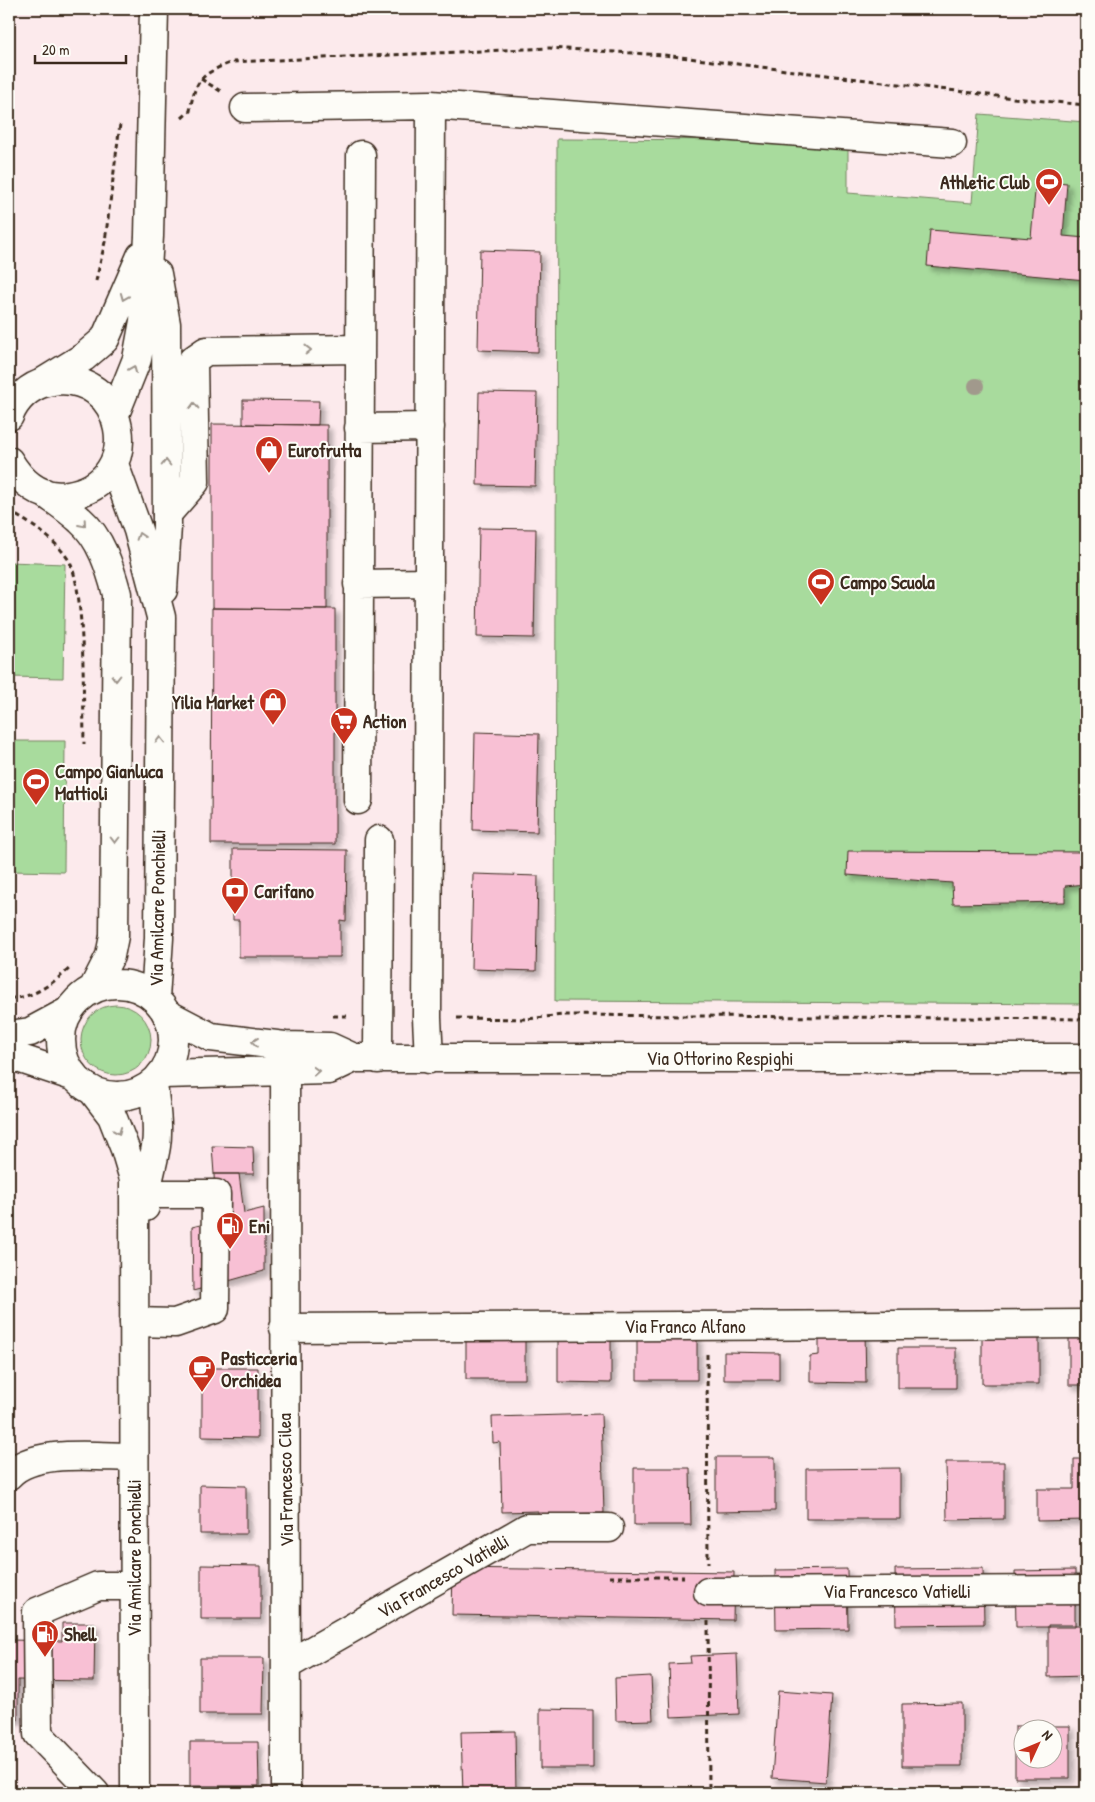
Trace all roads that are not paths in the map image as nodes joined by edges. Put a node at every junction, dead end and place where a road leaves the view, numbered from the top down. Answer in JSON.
{"nodes":[{"id":1,"x":154,"y":9,"type":"edge"},
{"id":2,"x":431,"y":105,"type":"junction"},
{"id":3,"x":244,"y":108,"type":"dead end"},
{"id":4,"x":952,"y":143,"type":"dead end"},
{"id":5,"x":361,"y":155,"type":"dead end"},
{"id":6,"x":149,"y":236,"type":"junction"},
{"id":7,"x":360,"y":349,"type":"junction"},
{"id":8,"x":25,"y":391,"type":"edge"},
{"id":9,"x":115,"y":414,"type":"junction"},
{"id":10,"x":9,"y":416,"type":"edge"},
{"id":11,"x":430,"y":427,"type":"junction"},
{"id":12,"x":360,"y":428,"type":"junction"},
{"id":13,"x":9,"y":461,"type":"edge"},
{"id":14,"x":114,"y":464,"type":"junction"},
{"id":15,"x":45,"y":494,"type":"junction"},
{"id":16,"x":166,"y":514,"type":"junction"},
{"id":17,"x":429,"y":583,"type":"junction"},
{"id":18,"x":358,"y":584,"type":"junction"},
{"id":19,"x":161,"y":617,"type":"junction"},
{"id":20,"x":358,"y":800,"type":"dead end"},
{"id":21,"x":379,"y":840,"type":"dead end"},
{"id":22,"x":93,"y":989,"type":"junction"},
{"id":23,"x":161,"y":1006,"type":"junction"},
{"id":24,"x":69,"y":1010,"type":"junction"},
{"id":25,"x":9,"y":1035,"type":"edge"},
{"id":26,"x":285,"y":1046,"type":"junction"},
{"id":27,"x":9,"y":1055,"type":"edge"},
{"id":28,"x":1086,"y":1058,"type":"edge"},
{"id":29,"x":366,"y":1059,"type":"junction"},
{"id":30,"x":429,"y":1060,"type":"junction"},
{"id":31,"x":286,"y":1073,"type":"junction"},
{"id":32,"x":158,"y":1079,"type":"junction"},
{"id":33,"x":83,"y":1084,"type":"junction"},
{"id":34,"x":145,"y":1194,"type":"junction"},
{"id":35,"x":134,"y":1322,"type":"junction"},
{"id":36,"x":1086,"y":1324,"type":"edge"},
{"id":37,"x":284,"y":1328,"type":"junction"},
{"id":38,"x":134,"y":1457,"type":"junction"},
{"id":39,"x":9,"y":1475,"type":"edge"},
{"id":40,"x":609,"y":1528,"type":"dead end"},
{"id":41,"x":708,"y":1584,"type":"road end"},
{"id":42,"x":134,"y":1586,"type":"junction"},
{"id":43,"x":1086,"y":1590,"type":"edge"},
{"id":44,"x":287,"y":1665,"type":"junction"},
{"id":45,"x":95,"y":1793,"type":"edge"},
{"id":46,"x":135,"y":1793,"type":"edge"},
{"id":47,"x":286,"y":1793,"type":"edge"}],
"edges":[{"from":1,"to":6,"type":"street"},
{"from":2,"to":3,"type":"street"},
{"from":2,"to":4,"type":"street"},
{"from":2,"to":11,"type":"street"},
{"from":5,"to":7,"type":"street"},
{"from":6,"to":8,"type":"street","one_way":true},
{"from":9,"to":6,"type":"street","one_way":true},
{"from":16,"to":6,"type":"street","one_way":true},
{"from":7,"to":12,"type":"street"},
{"from":16,"to":7,"type":"street","one_way":true},
{"from":8,"to":9,"type":"street","name":"Via Amilcare Ponchielli"},
{"from":8,"to":10,"type":"street"},
{"from":9,"to":14,"type":"street","name":"Via Amilcare Ponchielli"},
{"from":11,"to":12,"type":"street"},
{"from":11,"to":17,"type":"street"},
{"from":12,"to":18,"type":"street"},
{"from":13,"to":15,"type":"street","name":"Via Amilcare Ponchielli"},
{"from":14,"to":15,"type":"street","name":"Via Amilcare Ponchielli"},
{"from":19,"to":14,"type":"street","name":"Via Amilcare Ponchielli","one_way":true},
{"from":15,"to":22,"type":"street","name":"Via Amilcare Ponchielli","one_way":true},
{"from":16,"to":19,"type":"street"},
{"from":17,"to":18,"type":"street"},
{"from":17,"to":30,"type":"street"},
{"from":18,"to":20,"type":"street"},
{"from":23,"to":19,"type":"street","name":"Via Amilcare Ponchielli","one_way":true},
{"from":21,"to":29,"type":"street"},
{"from":22,"to":23,"type":"street","name":"Via Amilcare Ponchielli"},
{"from":22,"to":24,"type":"street","name":"Via Amilcare Ponchielli"},
{"from":26,"to":23,"type":"street","name":"Via Ottorino Respighi","one_way":true},
{"from":23,"to":32,"type":"street","name":"Via Amilcare Ponchielli"},
{"from":24,"to":25,"type":"street"},
{"from":24,"to":33,"type":"street","name":"Via Amilcare Ponchielli"},
{"from":26,"to":29,"type":"street","name":"Via Ottorino Respighi"},
{"from":26,"to":31,"type":"street","name":"Via Francesco Cilea"},
{"from":27,"to":33,"type":"street"},
{"from":28,"to":30,"type":"street","name":"Via Ottorino Respighi"},
{"from":29,"to":30,"type":"street","name":"Via Ottorino Respighi"},
{"from":31,"to":29,"type":"street","name":"Via Ottorino Respighi","one_way":true},
{"from":31,"to":32,"type":"street","name":"Via Ottorino Respighi"},
{"from":31,"to":37,"type":"street","name":"Via Francesco Cilea"},
{"from":32,"to":33,"type":"street"},
{"from":32,"to":34,"type":"street","name":"Via Amilcare Ponchielli"},
{"from":33,"to":35,"type":"street","name":"Via Amilcare Ponchielli","one_way":true},
{"from":34,"to":35,"type":"street","name":"Via Amilcare Ponchielli"},
{"from":34,"to":35,"type":"street"},
{"from":35,"to":38,"type":"street","name":"Via Amilcare Ponchielli"},
{"from":36,"to":37,"type":"street","name":"Via Franco Alfano"},
{"from":37,"to":44,"type":"street","name":"Via Francesco Cilea"},
{"from":38,"to":39,"type":"street"},
{"from":38,"to":42,"type":"street","name":"Via Amilcare Ponchielli"},
{"from":40,"to":44,"type":"street","name":"Via Francesco Vatielli"},
{"from":41,"to":43,"type":"street","name":"Via Francesco Vatielli"},
{"from":42,"to":45,"type":"street"},
{"from":42,"to":46,"type":"street","name":"Via Amilcare Ponchielli"},
{"from":44,"to":47,"type":"street","name":"Via Francesco Cilea"}]}
